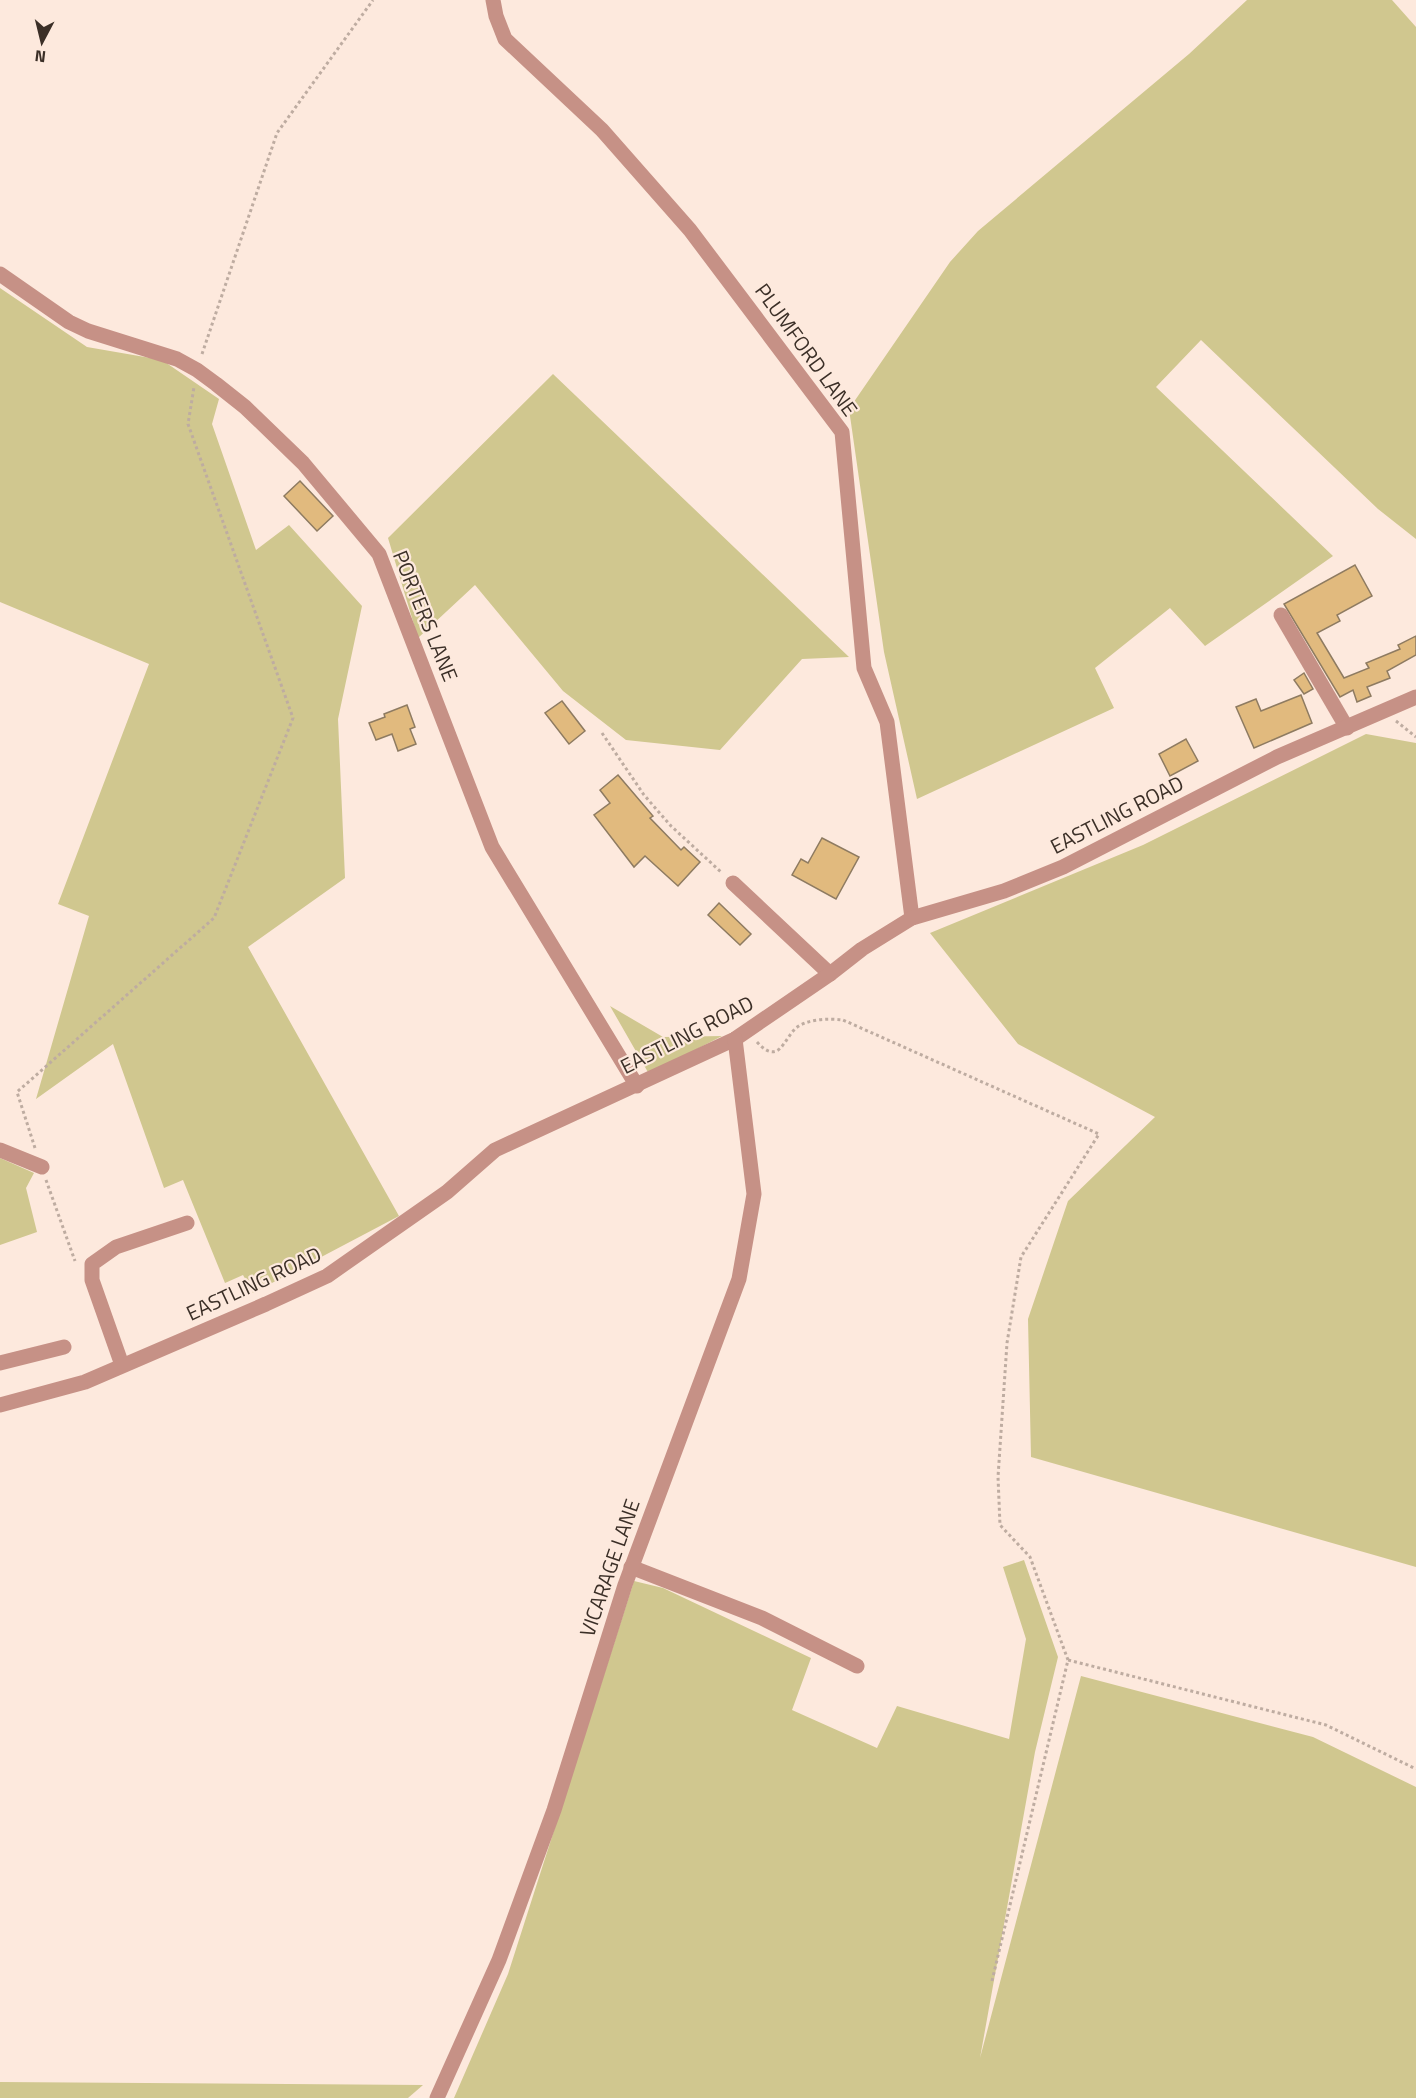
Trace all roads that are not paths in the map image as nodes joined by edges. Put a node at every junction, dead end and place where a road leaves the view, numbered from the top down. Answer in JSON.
{"nodes":[{"id":1,"x":493,"y":0,"type":"edge"},
{"id":2,"x":0,"y":273,"type":"edge"},
{"id":3,"x":1281,"y":615,"type":"dead end"},
{"id":4,"x":1416,"y":697,"type":"edge"},
{"id":5,"x":1347,"y":728,"type":"junction"},
{"id":6,"x":897,"y":831,"type":"dead end"},
{"id":7,"x":734,"y":883,"type":"road end"},
{"id":8,"x":912,"y":918,"type":"junction"},
{"id":9,"x":830,"y":974,"type":"junction"},
{"id":10,"x":741,"y":1036,"type":"junction"},
{"id":11,"x":637,"y":1086,"type":"junction"},
{"id":12,"x":0,"y":1150,"type":"edge"},
{"id":13,"x":42,"y":1167,"type":"road end"},
{"id":14,"x":187,"y":1223,"type":"dead end"},
{"id":15,"x":64,"y":1347,"type":"dead end"},
{"id":16,"x":0,"y":1363,"type":"edge"},
{"id":17,"x":122,"y":1365,"type":"junction"},
{"id":18,"x":0,"y":1405,"type":"edge"},
{"id":19,"x":631,"y":1568,"type":"junction"},
{"id":20,"x":857,"y":1666,"type":"dead end"},
{"id":21,"x":437,"y":2098,"type":"edge"}],
"edges":[{"from":1,"to":8,"type":"street","name":"PLUMFORD LANE"},
{"from":2,"to":11,"type":"street","name":"PORTERS LANE"},
{"from":3,"to":5,"type":"street"},
{"from":4,"to":5,"type":"street","name":"EASTLING ROAD"},
{"from":5,"to":8,"type":"street","name":"EASTLING ROAD"},
{"from":6,"to":8,"type":"street"},
{"from":7,"to":9,"type":"street"},
{"from":8,"to":9,"type":"street","name":"EASTLING ROAD"},
{"from":9,"to":10,"type":"street","name":"EASTLING ROAD"},
{"from":10,"to":11,"type":"street","name":"EASTLING ROAD"},
{"from":10,"to":19,"type":"street","name":"VICARAGE LANE"},
{"from":11,"to":17,"type":"street","name":"EASTLING ROAD"},
{"from":12,"to":13,"type":"street"},
{"from":14,"to":17,"type":"street"},
{"from":15,"to":16,"type":"street"},
{"from":17,"to":18,"type":"street","name":"EASTLING ROAD"},
{"from":19,"to":20,"type":"street"},
{"from":19,"to":21,"type":"street","name":"VICARAGE LANE"}]}
